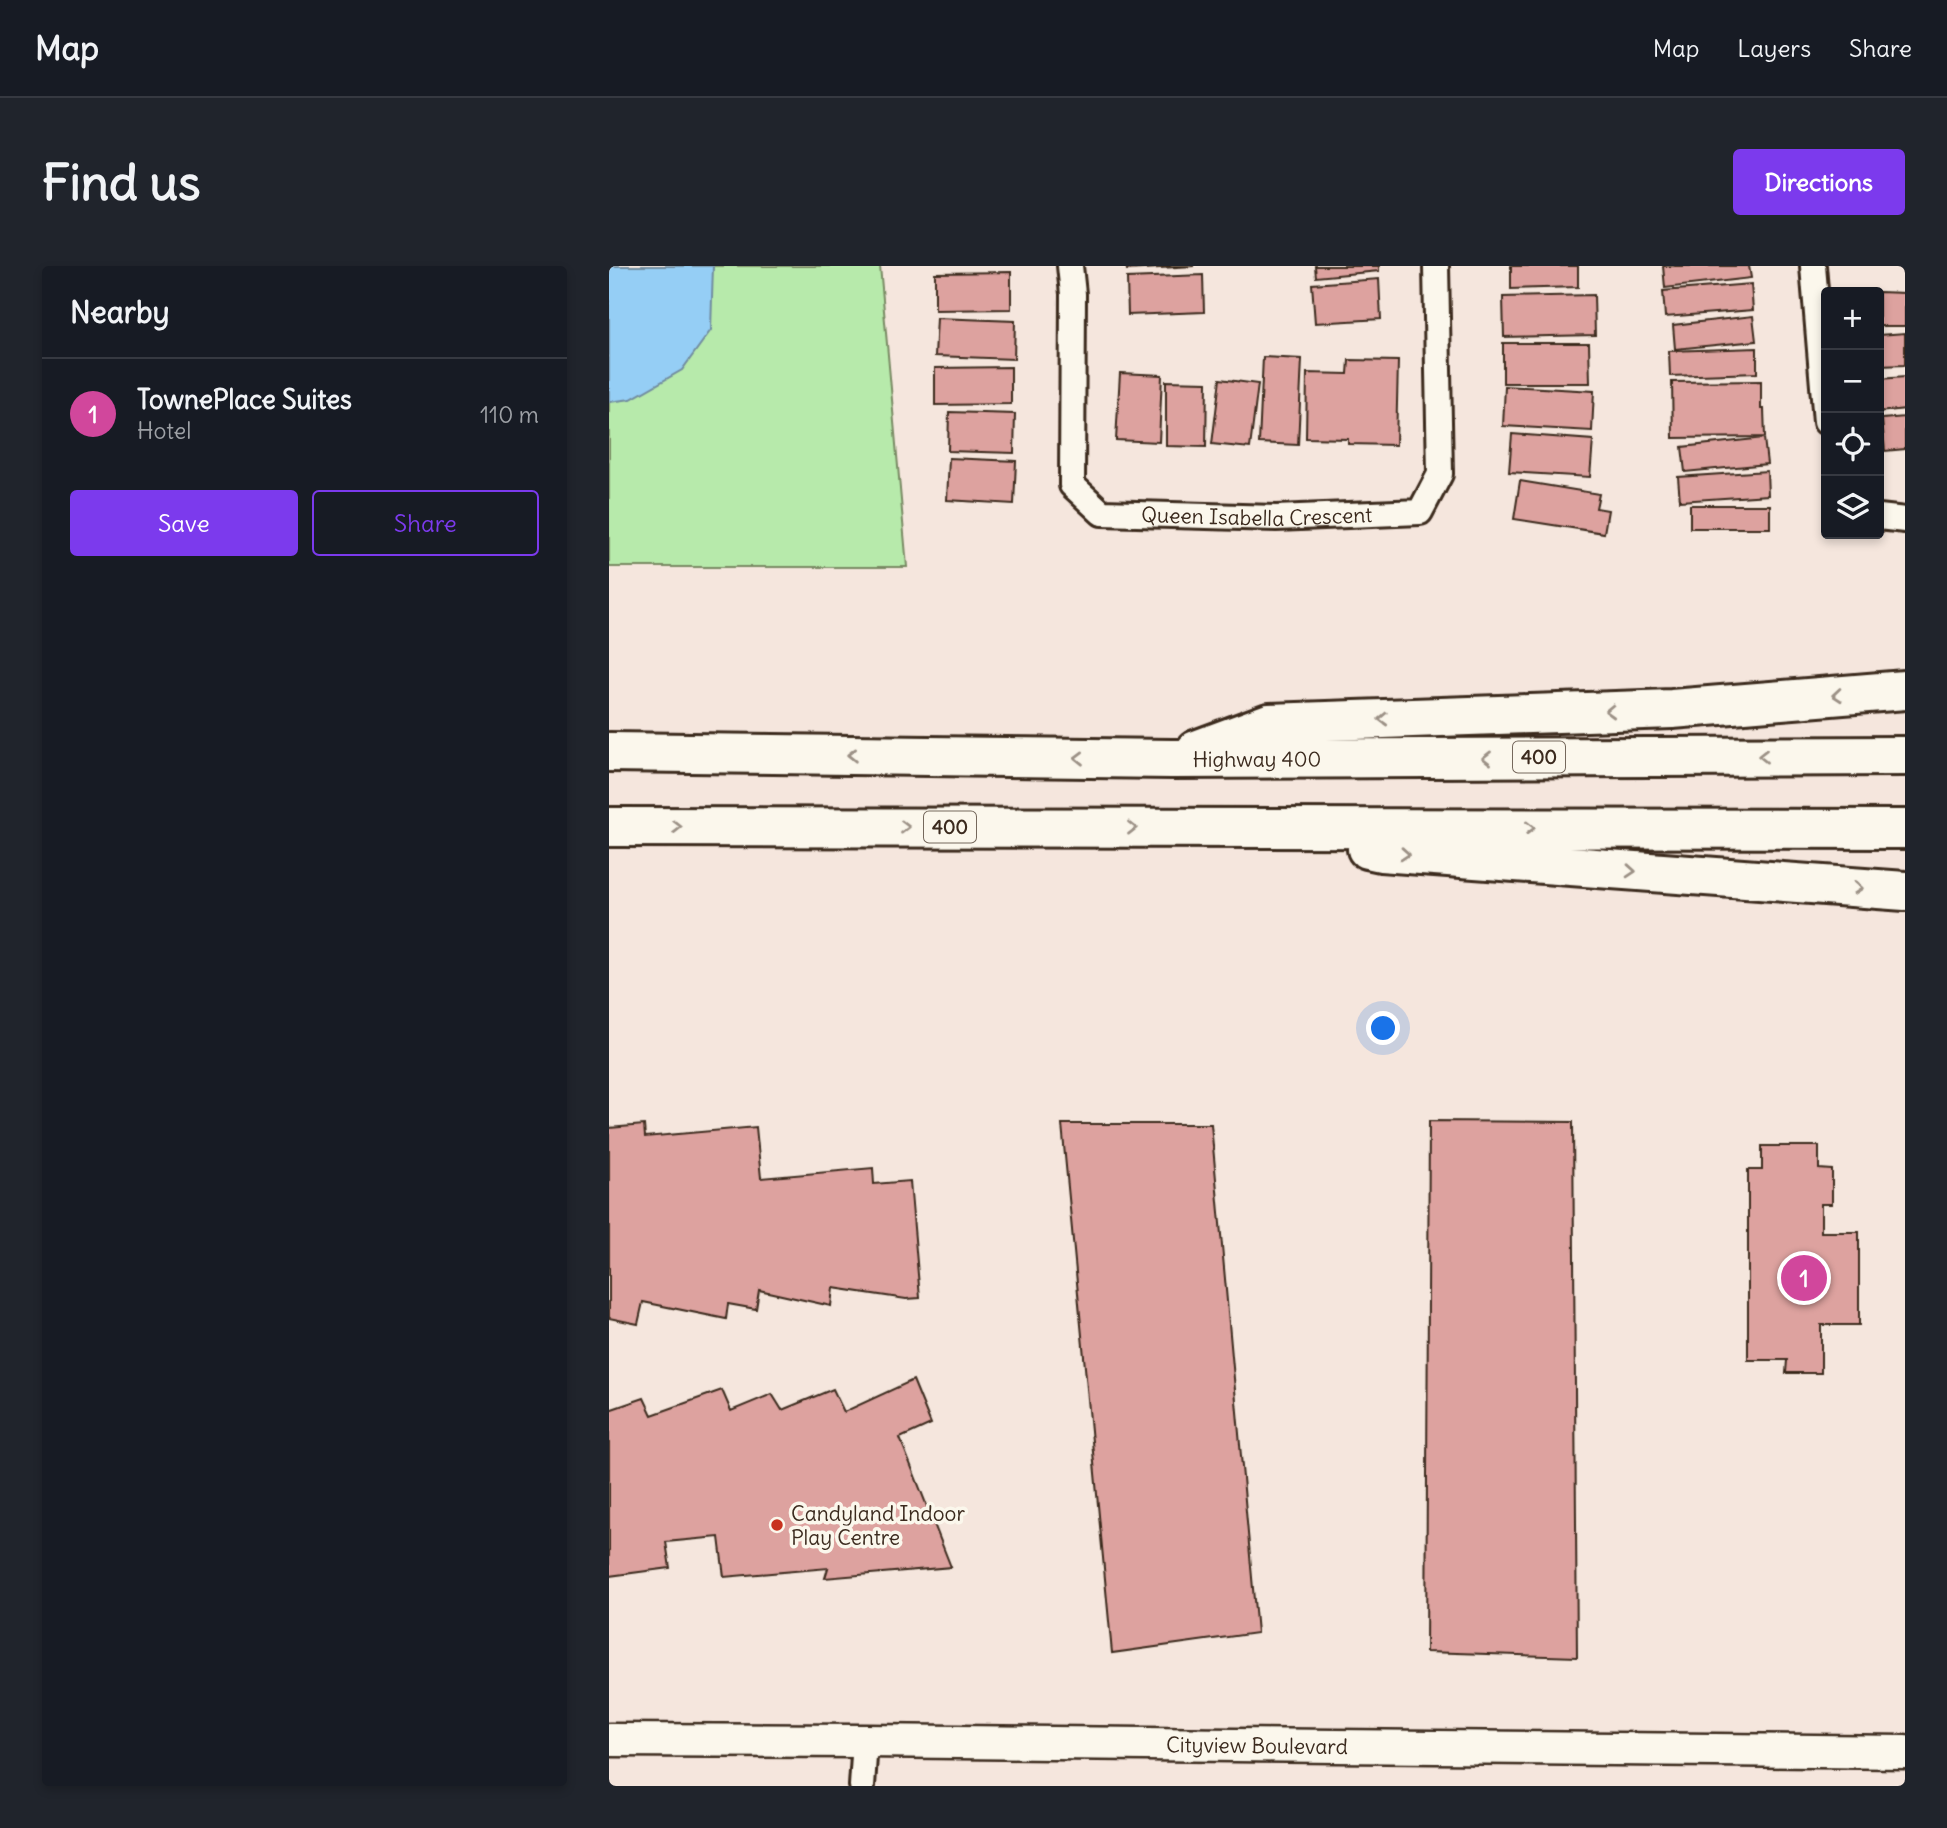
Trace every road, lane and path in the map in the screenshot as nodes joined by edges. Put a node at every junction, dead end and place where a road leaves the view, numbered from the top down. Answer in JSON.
{"nodes":[{"id":1,"x":1070,"y":266,"type":"edge"},
{"id":2,"x":1436,"y":266,"type":"edge"},
{"id":3,"x":1813,"y":266,"type":"edge"},
{"id":4,"x":1825,"y":413,"type":"edge"},
{"id":5,"x":1884,"y":518,"type":"edge"},
{"id":6,"x":1905,"y":520,"type":"edge"},
{"id":7,"x":1905,"y":690,"type":"edge"},
{"id":8,"x":609,"y":752,"type":"edge"},
{"id":9,"x":1905,"y":755,"type":"edge"},
{"id":10,"x":1172,"y":759,"type":"junction"},
{"id":11,"x":609,"y":827,"type":"edge"},
{"id":12,"x":1291,"y":828,"type":"junction"},
{"id":13,"x":1905,"y":829,"type":"edge"},
{"id":14,"x":1905,"y":891,"type":"edge"},
{"id":15,"x":609,"y":1740,"type":"edge"},
{"id":16,"x":865,"y":1741,"type":"junction"},
{"id":17,"x":1905,"y":1752,"type":"edge"},
{"id":18,"x":862,"y":1786,"type":"edge"}],
"edges":[{"from":1,"to":2,"type":"street","name":"Queen Isabella Crescent"},
{"from":3,"to":4,"type":"street"},
{"from":5,"to":6,"type":"street"},
{"from":7,"to":10,"type":"highway","one_way":true},
{"from":10,"to":8,"type":"highway","name":"Highway 400","number":"400","one_way":true},
{"from":9,"to":10,"type":"highway","name":"Highway 400","number":"400","one_way":true},
{"from":11,"to":12,"type":"highway","number":"400","one_way":true},
{"from":12,"to":13,"type":"highway","number":"400","one_way":true},
{"from":12,"to":14,"type":"highway","one_way":true},
{"from":15,"to":16,"type":"street","name":"Cityview Boulevard"},
{"from":16,"to":17,"type":"street","name":"Cityview Boulevard"},
{"from":16,"to":18,"type":"street"}]}
